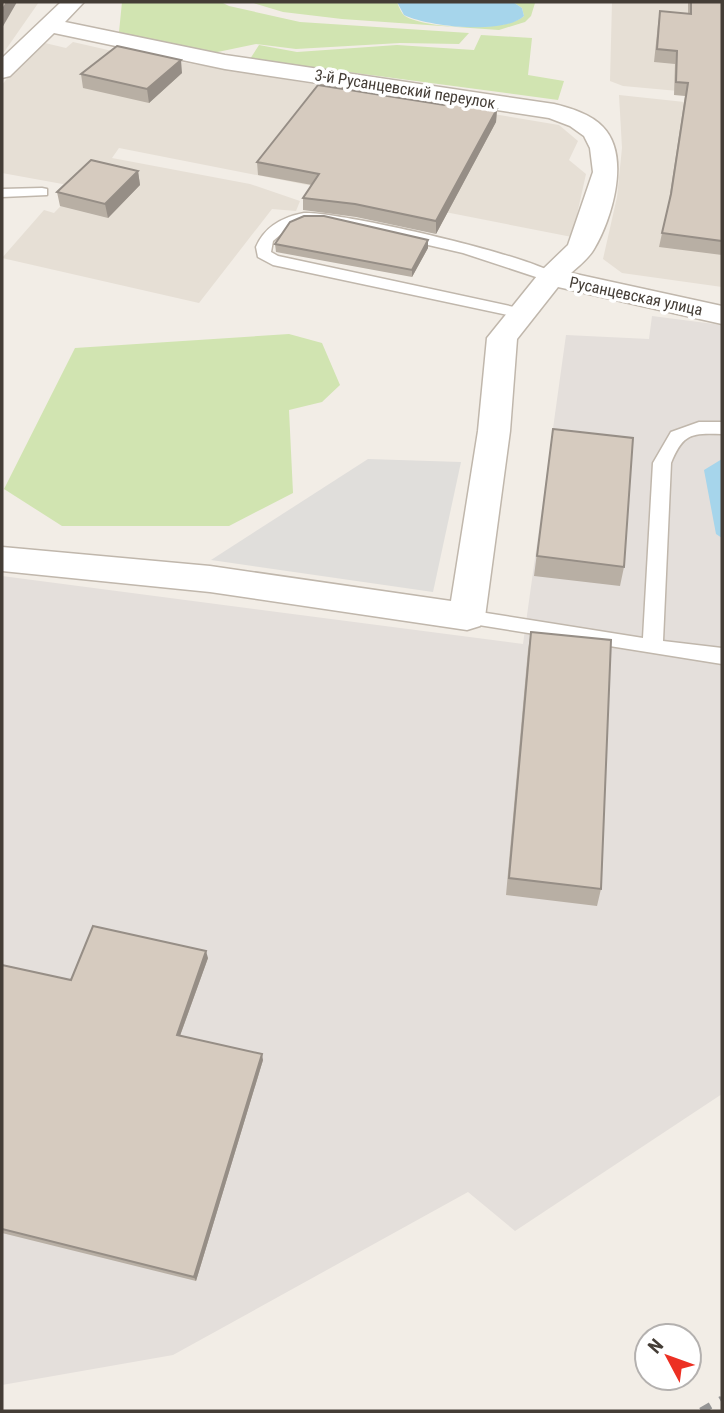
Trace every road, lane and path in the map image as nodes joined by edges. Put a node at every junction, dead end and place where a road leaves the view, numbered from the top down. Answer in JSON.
{"nodes":[{"id":1,"x":73,"y":2,"type":"edge"},
{"id":2,"x":51,"y":26,"type":"junction"},
{"id":3,"x":2,"y":71,"type":"edge"},
{"id":4,"x":42,"y":191,"type":"dead end"},
{"id":5,"x":2,"y":193,"type":"edge"},
{"id":6,"x":551,"y":277,"type":"junction"},
{"id":7,"x":522,"y":313,"type":"junction"},
{"id":8,"x":722,"y":315,"type":"edge"},
{"id":9,"x":722,"y":428,"type":"edge"},
{"id":10,"x":2,"y":559,"type":"edge"},
{"id":11,"x":467,"y":617,"type":"junction"},
{"id":12,"x":653,"y":647,"type":"junction"},
{"id":13,"x":722,"y":656,"type":"edge"}],
"edges":[{"from":1,"to":2,"type":"street"},
{"from":2,"to":3,"type":"street"},
{"from":2,"to":6,"type":"street","name":"3-й Русанцевский переулок"},
{"from":4,"to":5,"type":"lane"},
{"from":6,"to":7,"type":"street","name":"3-й Русанцевский переулок"},
{"from":6,"to":7,"type":"lane"},
{"from":6,"to":8,"type":"street","name":"Русанцевская улица"},
{"from":7,"to":11,"type":"street","name":"3-й Русанцевский переулок"},
{"from":9,"to":12,"type":"lane"},
{"from":10,"to":11,"type":"street"},
{"from":11,"to":12,"type":"lane"},
{"from":12,"to":13,"type":"lane"}]}
